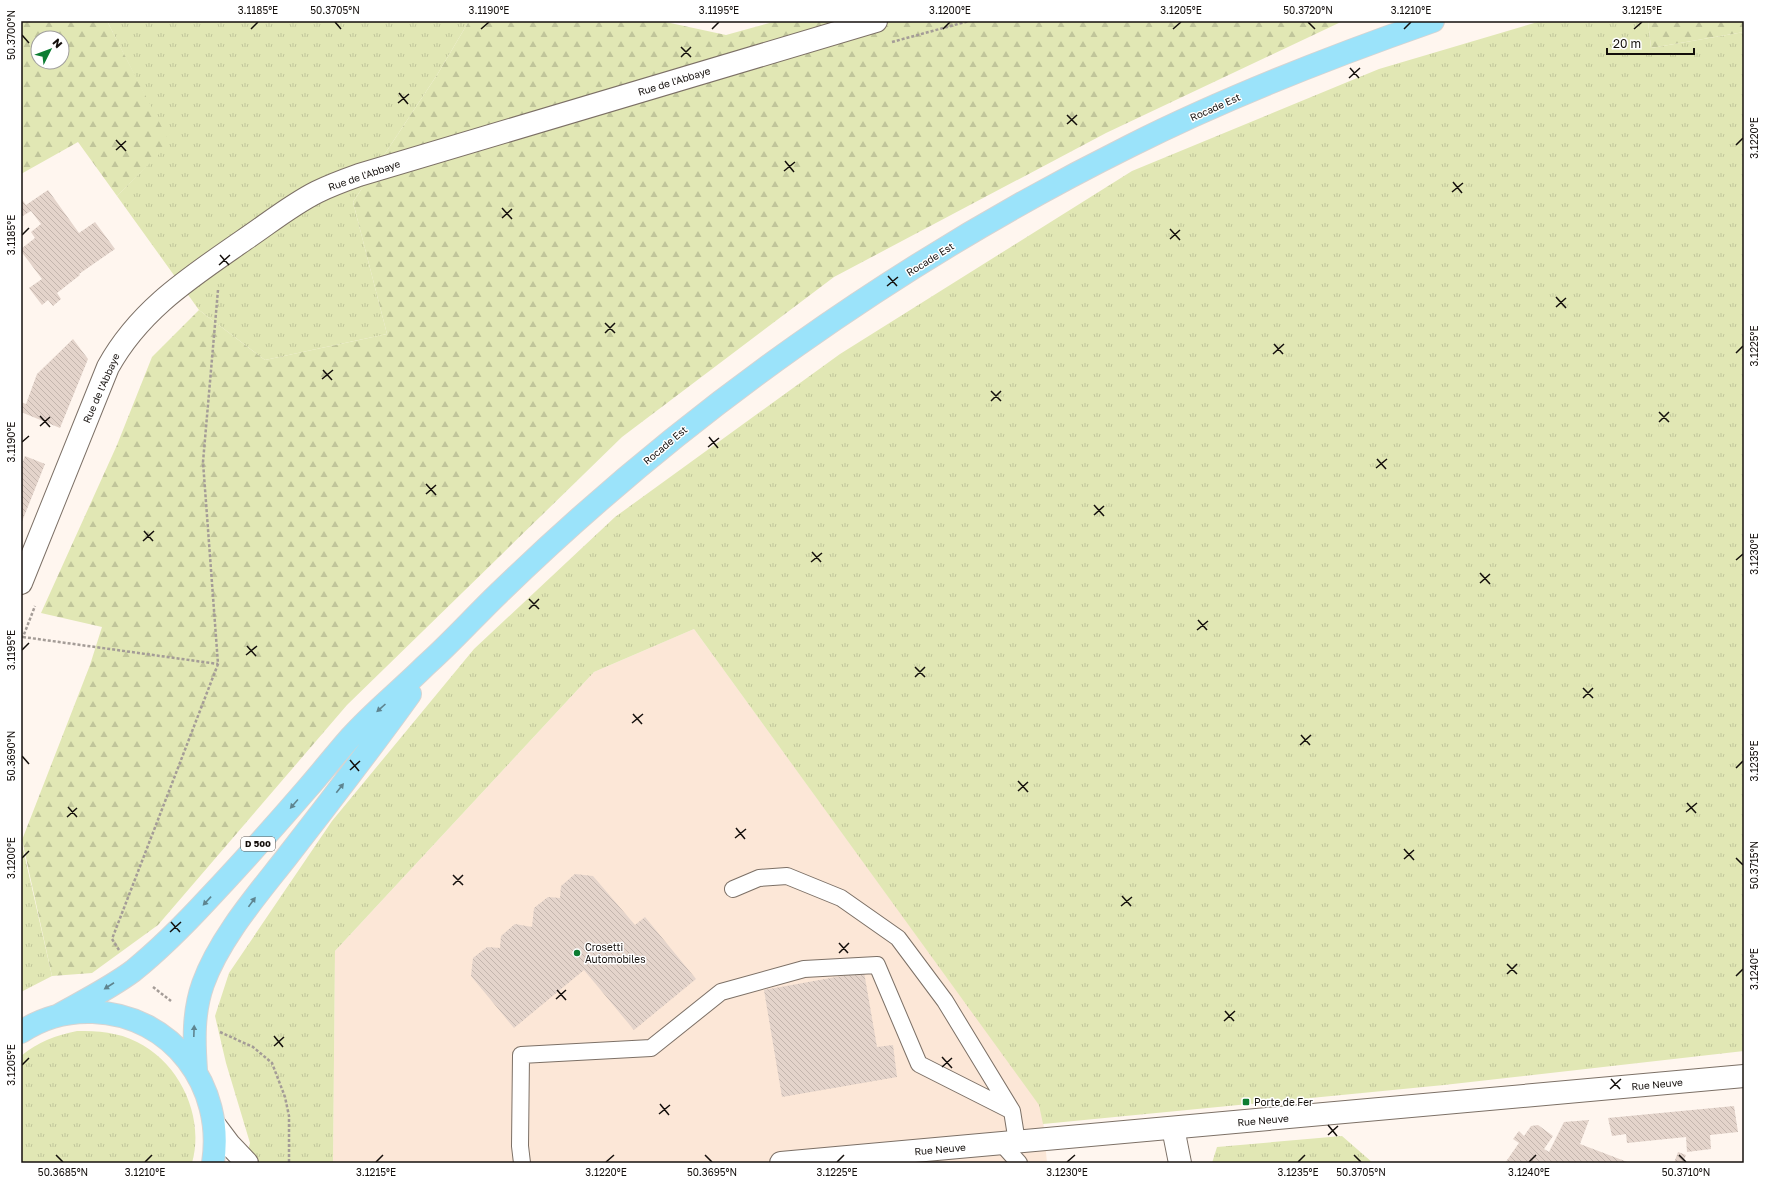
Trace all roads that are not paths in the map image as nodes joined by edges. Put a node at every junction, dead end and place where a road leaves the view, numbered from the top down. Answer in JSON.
{"nodes":[{"id":1,"x":876,"y":21,"type":"edge"},
{"id":2,"x":1433,"y":21,"type":"edge"},
{"id":3,"x":21,"y":583,"type":"edge"},
{"id":4,"x":440,"y":652,"type":"junction"},
{"id":5,"x":733,"y":889,"type":"dead end"},
{"id":6,"x":59,"y":1015,"type":"junction"},
{"id":7,"x":21,"y":1032,"type":"edge"},
{"id":8,"x":196,"y":1070,"type":"junction"},
{"id":9,"x":1744,"y":1076,"type":"edge"},
{"id":10,"x":1012,"y":1111,"type":"junction"},
{"id":11,"x":214,"y":1124,"type":"junction"},
{"id":12,"x":1173,"y":1128,"type":"junction"},
{"id":13,"x":1013,"y":1150,"type":"edge"},
{"id":14,"x":213,"y":1163,"type":"edge"},
{"id":15,"x":246,"y":1163,"type":"edge"},
{"id":16,"x":522,"y":1163,"type":"edge"},
{"id":17,"x":781,"y":1163,"type":"edge"},
{"id":18,"x":1180,"y":1163,"type":"edge"}],
"edges":[{"from":1,"to":3,"type":"street","name":"Rue de l'Abbaye"},
{"from":2,"to":4,"type":"main road","name":"Rocade Est","number":"D 500"},
{"from":4,"to":6,"type":"main road","number":"D 500","one_way":true},
{"from":8,"to":4,"type":"main road","number":"D 500","one_way":true},
{"from":5,"to":10,"type":"lane"},
{"from":6,"to":7,"type":"main road"},
{"from":6,"to":8,"type":"main road"},
{"from":8,"to":11,"type":"main road"},
{"from":9,"to":12,"type":"street","name":"Rue Neuve"},
{"from":10,"to":13,"type":"lane"},
{"from":10,"to":16,"type":"lane"},
{"from":11,"to":14,"type":"main road"},
{"from":11,"to":15,"type":"street"},
{"from":12,"to":13,"type":"street","name":"Rue Neuve"},
{"from":12,"to":18,"type":"street"},
{"from":13,"to":17,"type":"street","name":"Rue Neuve"}]}
